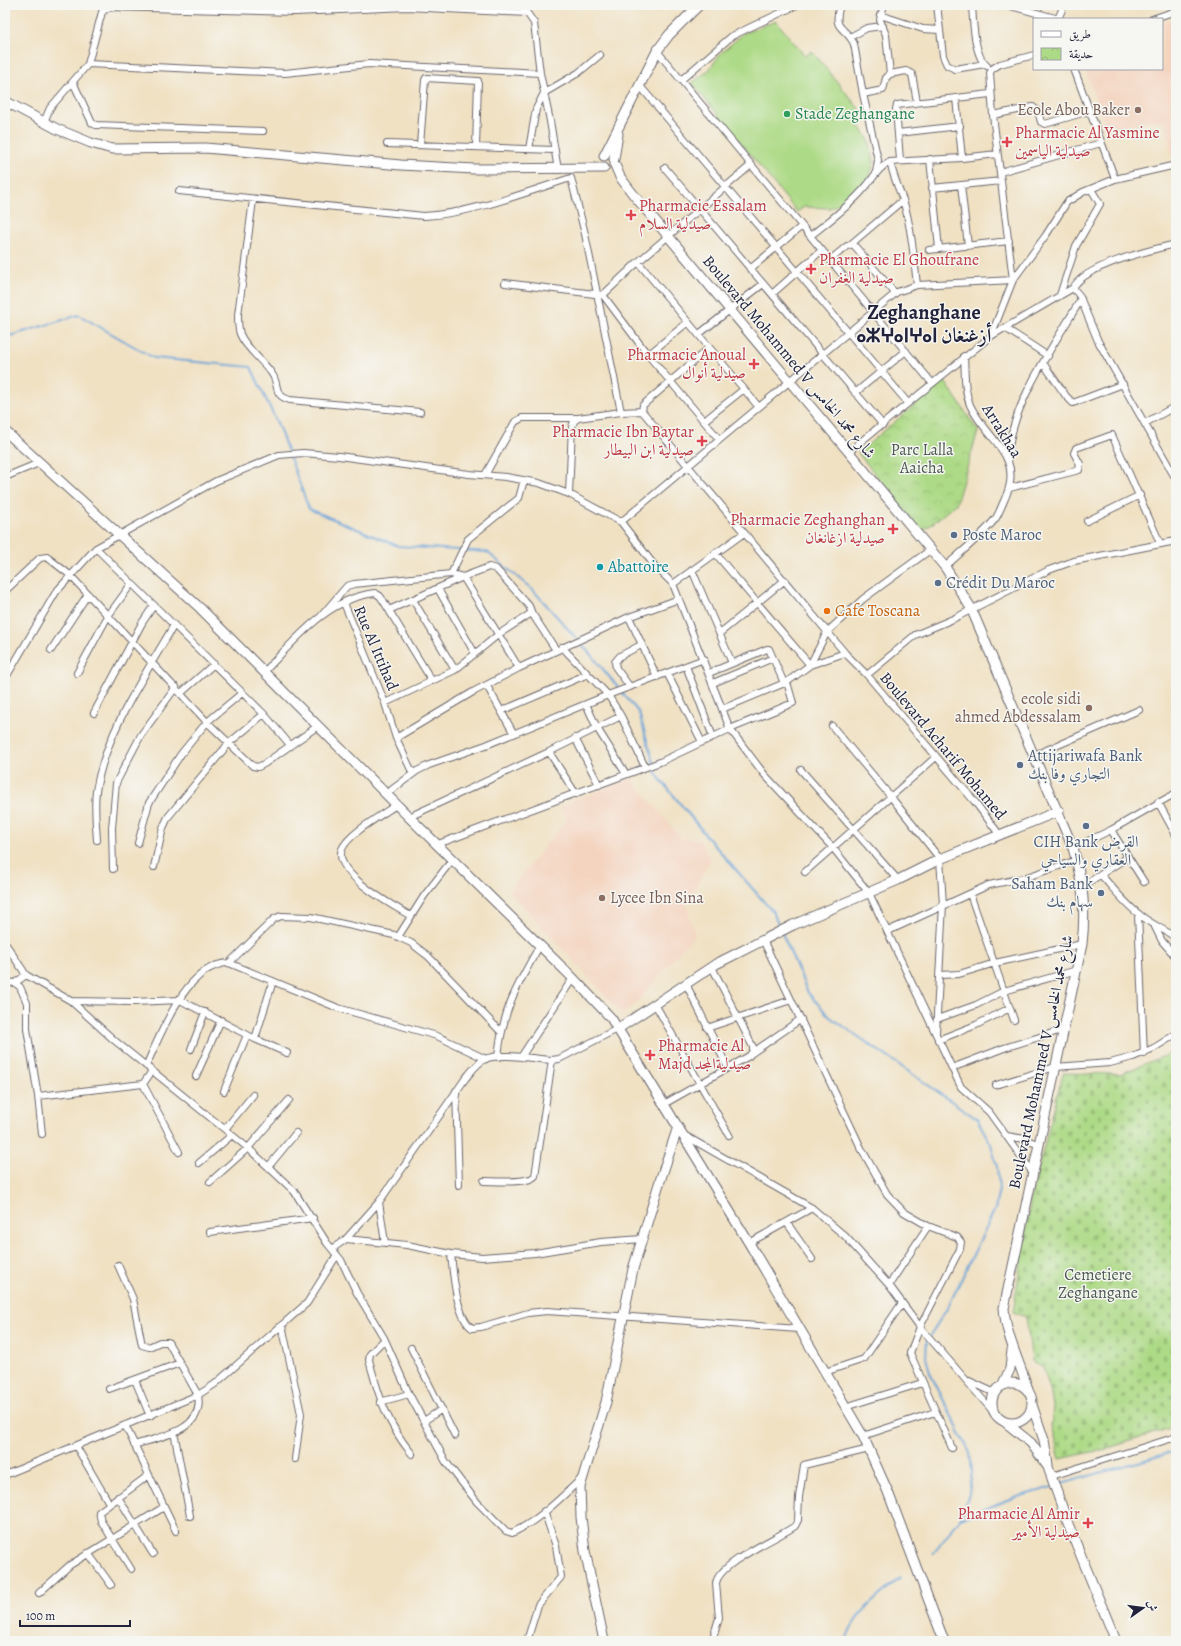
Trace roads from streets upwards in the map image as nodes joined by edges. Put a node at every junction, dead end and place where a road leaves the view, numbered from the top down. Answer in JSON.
{"nodes":[{"id":1,"x":700,"y":5,"type":"edge"},
{"id":2,"x":797,"y":5,"type":"edge"},
{"id":3,"x":840,"y":5,"type":"edge"},
{"id":4,"x":884,"y":5,"type":"edge"},
{"id":5,"x":936,"y":5,"type":"edge"},
{"id":6,"x":972,"y":5,"type":"edge"},
{"id":7,"x":1007,"y":5,"type":"edge"},
{"id":8,"x":1064,"y":5,"type":"edge"},
{"id":9,"x":1176,"y":11,"type":"edge"},
{"id":10,"x":880,"y":15,"type":"junction"},
{"id":11,"x":1055,"y":18,"type":"edge"},
{"id":12,"x":1059,"y":18,"type":"edge"},
{"id":13,"x":1155,"y":18,"type":"edge"},
{"id":14,"x":883,"y":26,"type":"junction"},
{"id":15,"x":940,"y":30,"type":"junction"},
{"id":16,"x":850,"y":37,"type":"junction"},
{"id":17,"x":657,"y":51,"type":"junction"},
{"id":18,"x":600,"y":55,"type":"dead end"},
{"id":19,"x":1033,"y":55,"type":"edge"},
{"id":20,"x":88,"y":64,"type":"junction"},
{"id":21,"x":985,"y":64,"type":"junction"},
{"id":22,"x":992,"y":69,"type":"junction"},
{"id":23,"x":1074,"y":70,"type":"edge"},
{"id":24,"x":540,"y":73,"type":"junction"},
{"id":25,"x":890,"y":74,"type":"junction"},
{"id":26,"x":681,"y":80,"type":"junction"},
{"id":27,"x":72,"y":82,"type":"junction"},
{"id":28,"x":640,"y":86,"type":"junction"},
{"id":29,"x":544,"y":92,"type":"junction"},
{"id":30,"x":862,"y":94,"type":"junction"},
{"id":31,"x":990,"y":94,"type":"junction"},
{"id":32,"x":956,"y":98,"type":"junction"},
{"id":33,"x":5,"y":101,"type":"edge"},
{"id":34,"x":917,"y":102,"type":"junction"},
{"id":35,"x":1089,"y":111,"type":"junction"},
{"id":36,"x":993,"y":115,"type":"junction"},
{"id":37,"x":44,"y":122,"type":"junction"},
{"id":38,"x":960,"y":126,"type":"junction"},
{"id":39,"x":263,"y":131,"type":"dead end"},
{"id":40,"x":898,"y":133,"type":"junction"},
{"id":41,"x":1101,"y":143,"type":"junction"},
{"id":42,"x":387,"y":144,"type":"dead end"},
{"id":43,"x":420,"y":146,"type":"junction"},
{"id":44,"x":476,"y":147,"type":"junction"},
{"id":45,"x":528,"y":149,"type":"junction"},
{"id":46,"x":555,"y":150,"type":"junction"},
{"id":47,"x":997,"y":154,"type":"junction"},
{"id":48,"x":962,"y":158,"type":"junction"},
{"id":49,"x":930,"y":159,"type":"junction"},
{"id":50,"x":900,"y":160,"type":"junction"},
{"id":51,"x":890,"y":162,"type":"junction"},
{"id":52,"x":608,"y":163,"type":"junction"},
{"id":53,"x":751,"y":165,"type":"junction"},
{"id":54,"x":1176,"y":165,"type":"edge"},
{"id":55,"x":665,"y":168,"type":"dead end"},
{"id":56,"x":558,"y":170,"type":"junction"},
{"id":57,"x":1000,"y":172,"type":"junction"},
{"id":58,"x":876,"y":173,"type":"junction"},
{"id":59,"x":570,"y":174,"type":"junction"},
{"id":60,"x":1114,"y":179,"type":"junction"},
{"id":61,"x":1001,"y":181,"type":"junction"},
{"id":62,"x":961,"y":185,"type":"junction"},
{"id":63,"x":725,"y":188,"type":"junction"},
{"id":64,"x":932,"y":188,"type":"junction"},
{"id":65,"x":1091,"y":189,"type":"junction"},
{"id":66,"x":179,"y":191,"type":"dead end"},
{"id":67,"x":253,"y":200,"type":"junction"},
{"id":68,"x":903,"y":200,"type":"junction"},
{"id":69,"x":700,"y":209,"type":"junction"},
{"id":70,"x":802,"y":226,"type":"junction"},
{"id":71,"x":668,"y":236,"type":"junction"},
{"id":72,"x":810,"y":236,"type":"junction"},
{"id":73,"x":1009,"y":241,"type":"junction"},
{"id":74,"x":851,"y":244,"type":"junction"},
{"id":75,"x":1176,"y":244,"type":"edge"},
{"id":76,"x":968,"y":246,"type":"junction"},
{"id":77,"x":776,"y":248,"type":"junction"},
{"id":78,"x":939,"y":249,"type":"junction"},
{"id":79,"x":822,"y":250,"type":"junction"},
{"id":80,"x":928,"y":250,"type":"dead end"},
{"id":81,"x":830,"y":260,"type":"junction"},
{"id":82,"x":638,"y":262,"type":"junction"},
{"id":83,"x":750,"y":269,"type":"junction"},
{"id":84,"x":797,"y":272,"type":"junction"},
{"id":85,"x":1013,"y":280,"type":"junction"},
{"id":86,"x":505,"y":283,"type":"dead end"},
{"id":87,"x":763,"y":284,"type":"junction"},
{"id":88,"x":917,"y":285,"type":"junction"},
{"id":89,"x":1073,"y":288,"type":"junction"},
{"id":90,"x":895,"y":293,"type":"junction"},
{"id":91,"x":772,"y":294,"type":"junction"},
{"id":92,"x":600,"y":295,"type":"junction"},
{"id":93,"x":1060,"y":295,"type":"junction"},
{"id":94,"x":1081,"y":299,"type":"junction"},
{"id":95,"x":730,"y":309,"type":"junction"},
{"id":96,"x":872,"y":311,"type":"junction"},
{"id":97,"x":688,"y":322,"type":"junction"},
{"id":98,"x":1005,"y":328,"type":"junction"},
{"id":99,"x":847,"y":332,"type":"junction"},
{"id":100,"x":699,"y":334,"type":"junction"},
{"id":101,"x":990,"y":336,"type":"junction"},
{"id":102,"x":709,"y":348,"type":"junction"},
{"id":103,"x":906,"y":351,"type":"junction"},
{"id":104,"x":822,"y":353,"type":"junction"},
{"id":105,"x":648,"y":355,"type":"junction"},
{"id":106,"x":964,"y":356,"type":"junction"},
{"id":107,"x":1048,"y":356,"type":"junction"},
{"id":108,"x":1043,"y":363,"type":"junction"},
{"id":109,"x":881,"y":372,"type":"junction"},
{"id":110,"x":670,"y":381,"type":"junction"},
{"id":111,"x":789,"y":381,"type":"junction"},
{"id":112,"x":932,"y":383,"type":"junction"},
{"id":113,"x":1123,"y":384,"type":"junction"},
{"id":114,"x":744,"y":389,"type":"junction"},
{"id":115,"x":855,"y":392,"type":"junction"},
{"id":116,"x":908,"y":403,"type":"junction"},
{"id":117,"x":758,"y":406,"type":"junction"},
{"id":118,"x":1176,"y":406,"type":"edge"},
{"id":119,"x":642,"y":410,"type":"junction"},
{"id":120,"x":420,"y":412,"type":"dead end"},
{"id":121,"x":621,"y":412,"type":"junction"},
{"id":122,"x":578,"y":418,"type":"junction"},
{"id":123,"x":704,"y":421,"type":"junction"},
{"id":124,"x":1145,"y":422,"type":"junction"},
{"id":125,"x":883,"y":425,"type":"junction"},
{"id":126,"x":5,"y":431,"type":"edge"},
{"id":127,"x":719,"y":439,"type":"junction"},
{"id":128,"x":848,"y":452,"type":"junction"},
{"id":129,"x":1008,"y":458,"type":"junction"},
{"id":130,"x":39,"y":463,"type":"junction"},
{"id":131,"x":687,"y":466,"type":"junction"},
{"id":132,"x":1174,"y":469,"type":"edge"},
{"id":133,"x":484,"y":475,"type":"junction"},
{"id":134,"x":5,"y":476,"type":"edge"},
{"id":135,"x":1176,"y":479,"type":"edge"},
{"id":136,"x":524,"y":480,"type":"junction"},
{"id":137,"x":1010,"y":488,"type":"junction"},
{"id":138,"x":570,"y":494,"type":"junction"},
{"id":139,"x":1140,"y":495,"type":"junction"},
{"id":140,"x":1087,"y":521,"type":"dead end"},
{"id":141,"x":621,"y":522,"type":"junction"},
{"id":142,"x":744,"y":532,"type":"junction"},
{"id":143,"x":117,"y":535,"type":"junction"},
{"id":144,"x":1176,"y":541,"type":"edge"},
{"id":145,"x":1160,"y":543,"type":"junction"},
{"id":146,"x":96,"y":548,"type":"junction"},
{"id":147,"x":930,"y":550,"type":"junction"},
{"id":148,"x":715,"y":553,"type":"junction"},
{"id":149,"x":945,"y":567,"type":"junction"},
{"id":150,"x":692,"y":570,"type":"junction"},
{"id":151,"x":451,"y":574,"type":"junction"},
{"id":152,"x":70,"y":575,"type":"junction"},
{"id":153,"x":463,"y":577,"type":"junction"},
{"id":154,"x":785,"y":580,"type":"junction"},
{"id":155,"x":132,"y":583,"type":"junction"},
{"id":156,"x":673,"y":584,"type":"junction"},
{"id":157,"x":438,"y":589,"type":"junction"},
{"id":158,"x":5,"y":591,"type":"edge"},
{"id":159,"x":88,"y":594,"type":"junction"},
{"id":160,"x":679,"y":599,"type":"junction"},
{"id":161,"x":413,"y":600,"type":"junction"},
{"id":162,"x":344,"y":603,"type":"junction"},
{"id":163,"x":757,"y":603,"type":"junction"},
{"id":164,"x":154,"y":605,"type":"junction"},
{"id":165,"x":972,"y":608,"type":"junction"},
{"id":166,"x":389,"y":610,"type":"junction"},
{"id":167,"x":532,"y":614,"type":"junction"},
{"id":168,"x":322,"y":615,"type":"junction"},
{"id":169,"x":108,"y":616,"type":"junction"},
{"id":170,"x":629,"y":617,"type":"junction"},
{"id":171,"x":174,"y":625,"type":"junction"},
{"id":172,"x":827,"y":632,"type":"junction"},
{"id":173,"x":720,"y":633,"type":"junction"},
{"id":174,"x":499,"y":634,"type":"junction"},
{"id":175,"x":132,"y":640,"type":"junction"},
{"id":176,"x":642,"y":645,"type":"junction"},
{"id":177,"x":562,"y":647,"type":"junction"},
{"id":178,"x":51,"y":650,"type":"dead end"},
{"id":179,"x":556,"y":650,"type":"junction"},
{"id":180,"x":474,"y":652,"type":"junction"},
{"id":181,"x":845,"y":653,"type":"junction"},
{"id":182,"x":773,"y":658,"type":"junction"},
{"id":183,"x":704,"y":659,"type":"junction"},
{"id":184,"x":152,"y":662,"type":"junction"},
{"id":185,"x":732,"y":663,"type":"junction"},
{"id":186,"x":214,"y":664,"type":"junction"},
{"id":187,"x":810,"y":665,"type":"junction"},
{"id":188,"x":686,"y":666,"type":"junction"},
{"id":189,"x":519,"y":668,"type":"junction"},
{"id":190,"x":455,"y":670,"type":"junction"},
{"id":191,"x":264,"y":672,"type":"junction"},
{"id":192,"x":77,"y":673,"type":"dead end"},
{"id":193,"x":668,"y":673,"type":"junction"},
{"id":194,"x":709,"y":673,"type":"junction"},
{"id":195,"x":588,"y":674,"type":"junction"},
{"id":196,"x":866,"y":675,"type":"junction"},
{"id":197,"x":657,"y":677,"type":"junction"},
{"id":198,"x":5,"y":679,"type":"edge"},
{"id":199,"x":432,"y":681,"type":"junction"},
{"id":200,"x":713,"y":683,"type":"junction"},
{"id":201,"x":785,"y":683,"type":"junction"},
{"id":202,"x":487,"y":686,"type":"junction"},
{"id":203,"x":176,"y":687,"type":"junction"},
{"id":204,"x":627,"y":688,"type":"junction"},
{"id":205,"x":181,"y":693,"type":"junction"},
{"id":206,"x":242,"y":693,"type":"junction"},
{"id":207,"x":609,"y":694,"type":"junction"},
{"id":208,"x":385,"y":703,"type":"junction"},
{"id":209,"x":586,"y":704,"type":"junction"},
{"id":210,"x":722,"y":709,"type":"junction"},
{"id":211,"x":1139,"y":710,"type":"dead end"},
{"id":212,"x":502,"y":711,"type":"junction"},
{"id":213,"x":94,"y":713,"type":"dead end"},
{"id":214,"x":264,"y":714,"type":"junction"},
{"id":215,"x":621,"y":716,"type":"junction"},
{"id":216,"x":207,"y":722,"type":"junction"},
{"id":217,"x":318,"y":726,"type":"junction"},
{"id":218,"x":832,"y":726,"type":"dead end"},
{"id":219,"x":598,"y":728,"type":"junction"},
{"id":220,"x":730,"y":728,"type":"junction"},
{"id":221,"x":514,"y":734,"type":"junction"},
{"id":222,"x":713,"y":737,"type":"junction"},
{"id":223,"x":396,"y":738,"type":"junction"},
{"id":224,"x":575,"y":738,"type":"junction"},
{"id":225,"x":702,"y":742,"type":"junction"},
{"id":226,"x":229,"y":743,"type":"junction"},
{"id":227,"x":291,"y":746,"type":"junction"},
{"id":228,"x":549,"y":752,"type":"junction"},
{"id":229,"x":1035,"y":755,"type":"junction"},
{"id":230,"x":936,"y":757,"type":"junction"},
{"id":231,"x":646,"y":767,"type":"junction"},
{"id":232,"x":801,"y":770,"type":"dead end"},
{"id":233,"x":413,"y":774,"type":"junction"},
{"id":234,"x":626,"y":774,"type":"junction"},
{"id":235,"x":599,"y":785,"type":"junction"},
{"id":236,"x":1176,"y":793,"type":"edge"},
{"id":237,"x":386,"y":794,"type":"junction"},
{"id":238,"x":576,"y":794,"type":"junction"},
{"id":239,"x":891,"y":797,"type":"junction"},
{"id":240,"x":1158,"y":802,"type":"junction"},
{"id":241,"x":396,"y":805,"type":"junction"},
{"id":242,"x":1058,"y":810,"type":"junction"},
{"id":243,"x":409,"y":817,"type":"junction"},
{"id":244,"x":855,"y":830,"type":"junction"},
{"id":245,"x":1111,"y":830,"type":"junction"},
{"id":246,"x":999,"y":834,"type":"junction"},
{"id":247,"x":1176,"y":835,"type":"edge"},
{"id":248,"x":97,"y":840,"type":"dead end"},
{"id":249,"x":138,"y":843,"type":"dead end"},
{"id":250,"x":438,"y":844,"type":"junction"},
{"id":251,"x":833,"y":848,"type":"junction"},
{"id":252,"x":1073,"y":848,"type":"junction"},
{"id":253,"x":1128,"y":857,"type":"junction"},
{"id":254,"x":940,"y":859,"type":"junction"},
{"id":255,"x":452,"y":860,"type":"junction"},
{"id":256,"x":1077,"y":860,"type":"junction"},
{"id":257,"x":154,"y":866,"type":"dead end"},
{"id":258,"x":112,"y":869,"type":"dead end"},
{"id":259,"x":805,"y":872,"type":"dead end"},
{"id":260,"x":1101,"y":875,"type":"junction"},
{"id":261,"x":898,"y":880,"type":"junction"},
{"id":262,"x":1144,"y":882,"type":"dead end"},
{"id":263,"x":1083,"y":886,"type":"junction"},
{"id":264,"x":870,"y":893,"type":"junction"},
{"id":265,"x":970,"y":894,"type":"junction"},
{"id":266,"x":943,"y":904,"type":"junction"},
{"id":267,"x":1138,"y":914,"type":"junction"},
{"id":268,"x":411,"y":916,"type":"junction"},
{"id":269,"x":1156,"y":927,"type":"junction"},
{"id":270,"x":888,"y":931,"type":"junction"},
{"id":271,"x":398,"y":937,"type":"junction"},
{"id":272,"x":1176,"y":938,"type":"edge"},
{"id":273,"x":763,"y":940,"type":"junction"},
{"id":274,"x":5,"y":943,"type":"edge"},
{"id":275,"x":1082,"y":944,"type":"junction"},
{"id":276,"x":540,"y":945,"type":"junction"},
{"id":277,"x":1176,"y":956,"type":"edge"},
{"id":278,"x":228,"y":963,"type":"junction"},
{"id":279,"x":995,"y":963,"type":"junction"},
{"id":280,"x":712,"y":967,"type":"junction"},
{"id":281,"x":1077,"y":970,"type":"junction"},
{"id":282,"x":26,"y":975,"type":"junction"},
{"id":283,"x":940,"y":975,"type":"junction"},
{"id":284,"x":574,"y":978,"type":"junction"},
{"id":285,"x":273,"y":981,"type":"junction"},
{"id":286,"x":5,"y":982,"type":"edge"},
{"id":287,"x":15,"y":983,"type":"junction"},
{"id":288,"x":686,"y":984,"type":"junction"},
{"id":289,"x":1004,"y":991,"type":"junction"},
{"id":290,"x":180,"y":1000,"type":"junction"},
{"id":291,"x":791,"y":1000,"type":"junction"},
{"id":292,"x":72,"y":1001,"type":"junction"},
{"id":293,"x":655,"y":1004,"type":"junction"},
{"id":294,"x":1010,"y":1008,"type":"junction"},
{"id":295,"x":205,"y":1012,"type":"junction"},
{"id":296,"x":738,"y":1019,"type":"junction"},
{"id":297,"x":801,"y":1019,"type":"junction"},
{"id":298,"x":937,"y":1019,"type":"junction"},
{"id":299,"x":221,"y":1020,"type":"junction"},
{"id":300,"x":1014,"y":1020,"type":"dead end"},
{"id":301,"x":619,"y":1028,"type":"junction"},
{"id":302,"x":708,"y":1028,"type":"junction"},
{"id":303,"x":1065,"y":1029,"type":"junction"},
{"id":304,"x":501,"y":1032,"type":"junction"},
{"id":305,"x":1176,"y":1034,"type":"edge"},
{"id":306,"x":247,"y":1035,"type":"junction"},
{"id":307,"x":937,"y":1037,"type":"junction"},
{"id":308,"x":255,"y":1039,"type":"junction"},
{"id":309,"x":191,"y":1049,"type":"dead end"},
{"id":310,"x":287,"y":1053,"type":"dead end"},
{"id":311,"x":752,"y":1053,"type":"junction"},
{"id":312,"x":1144,"y":1054,"type":"junction"},
{"id":313,"x":498,"y":1057,"type":"junction"},
{"id":314,"x":521,"y":1057,"type":"junction"},
{"id":315,"x":486,"y":1059,"type":"junction"},
{"id":316,"x":552,"y":1060,"type":"junction"},
{"id":317,"x":146,"y":1066,"type":"junction"},
{"id":318,"x":728,"y":1068,"type":"junction"},
{"id":319,"x":952,"y":1068,"type":"junction"},
{"id":320,"x":1055,"y":1068,"type":"junction"},
{"id":321,"x":152,"y":1072,"type":"junction"},
{"id":322,"x":196,"y":1076,"type":"dead end"},
{"id":323,"x":143,"y":1084,"type":"junction"},
{"id":324,"x":699,"y":1085,"type":"junction"},
{"id":325,"x":996,"y":1085,"type":"dead end"},
{"id":326,"x":224,"y":1091,"type":"dead end"},
{"id":327,"x":456,"y":1091,"type":"junction"},
{"id":328,"x":253,"y":1095,"type":"dead end"},
{"id":329,"x":38,"y":1096,"type":"junction"},
{"id":330,"x":289,"y":1100,"type":"dead end"},
{"id":331,"x":664,"y":1104,"type":"junction"},
{"id":332,"x":225,"y":1129,"type":"junction"},
{"id":333,"x":680,"y":1131,"type":"junction"},
{"id":334,"x":296,"y":1133,"type":"dead end"},
{"id":335,"x":42,"y":1134,"type":"dead end"},
{"id":336,"x":232,"y":1135,"type":"junction"},
{"id":337,"x":729,"y":1135,"type":"dead end"},
{"id":338,"x":1007,"y":1136,"type":"junction"},
{"id":339,"x":1039,"y":1145,"type":"junction"},
{"id":340,"x":248,"y":1148,"type":"junction"},
{"id":341,"x":179,"y":1152,"type":"dead end"},
{"id":342,"x":199,"y":1164,"type":"dead end"},
{"id":343,"x":269,"y":1166,"type":"junction"},
{"id":344,"x":1033,"y":1173,"type":"junction"},
{"id":345,"x":484,"y":1181,"type":"dead end"},
{"id":346,"x":210,"y":1182,"type":"dead end"},
{"id":347,"x":459,"y":1185,"type":"dead end"},
{"id":348,"x":379,"y":1202,"type":"junction"},
{"id":349,"x":812,"y":1208,"type":"junction"},
{"id":350,"x":312,"y":1218,"type":"junction"},
{"id":351,"x":787,"y":1223,"type":"junction"},
{"id":352,"x":928,"y":1226,"type":"junction"},
{"id":353,"x":210,"y":1232,"type":"dead end"},
{"id":354,"x":346,"y":1239,"type":"junction"},
{"id":355,"x":642,"y":1239,"type":"junction"},
{"id":356,"x":385,"y":1243,"type":"junction"},
{"id":357,"x":749,"y":1243,"type":"junction"},
{"id":358,"x":332,"y":1250,"type":"junction"},
{"id":359,"x":451,"y":1254,"type":"junction"},
{"id":360,"x":337,"y":1255,"type":"junction"},
{"id":361,"x":812,"y":1259,"type":"dead end"},
{"id":362,"x":118,"y":1265,"type":"dead end"},
{"id":363,"x":889,"y":1285,"type":"junction"},
{"id":364,"x":902,"y":1303,"type":"junction"},
{"id":365,"x":622,"y":1317,"type":"junction"},
{"id":366,"x":282,"y":1325,"type":"junction"},
{"id":367,"x":921,"y":1328,"type":"junction"},
{"id":368,"x":799,"y":1329,"type":"junction"},
{"id":369,"x":384,"y":1340,"type":"junction"},
{"id":370,"x":411,"y":1348,"type":"dead end"},
{"id":371,"x":1012,"y":1348,"type":"junction"},
{"id":372,"x":180,"y":1363,"type":"junction"},
{"id":373,"x":825,"y":1372,"type":"junction"},
{"id":374,"x":964,"y":1378,"type":"junction"},
{"id":375,"x":135,"y":1380,"type":"junction"},
{"id":376,"x":922,"y":1383,"type":"junction"},
{"id":377,"x":109,"y":1389,"type":"dead end"},
{"id":378,"x":999,"y":1389,"type":"junction"},
{"id":379,"x":1029,"y":1393,"type":"junction"},
{"id":380,"x":409,"y":1394,"type":"junction"},
{"id":381,"x":198,"y":1395,"type":"junction"},
{"id":382,"x":380,"y":1402,"type":"junction"},
{"id":383,"x":1032,"y":1405,"type":"junction"},
{"id":384,"x":845,"y":1406,"type":"junction"},
{"id":385,"x":442,"y":1409,"type":"junction"},
{"id":386,"x":935,"y":1412,"type":"junction"},
{"id":387,"x":150,"y":1416,"type":"junction"},
{"id":388,"x":997,"y":1416,"type":"junction"},
{"id":389,"x":424,"y":1421,"type":"junction"},
{"id":390,"x":1005,"y":1422,"type":"junction"},
{"id":391,"x":125,"y":1425,"type":"junction"},
{"id":392,"x":174,"y":1432,"type":"junction"},
{"id":393,"x":455,"y":1436,"type":"dead end"},
{"id":394,"x":863,"y":1436,"type":"junction"},
{"id":395,"x":1176,"y":1437,"type":"edge"},
{"id":396,"x":134,"y":1445,"type":"junction"},
{"id":397,"x":76,"y":1446,"type":"junction"},
{"id":398,"x":952,"y":1448,"type":"dead end"},
{"id":399,"x":869,"y":1449,"type":"junction"},
{"id":400,"x":412,"y":1454,"type":"dead end"},
{"id":401,"x":295,"y":1459,"type":"dead end"},
{"id":402,"x":1048,"y":1467,"type":"junction"},
{"id":403,"x":5,"y":1475,"type":"edge"},
{"id":404,"x":149,"y":1475,"type":"junction"},
{"id":405,"x":584,"y":1476,"type":"junction"},
{"id":406,"x":1053,"y":1480,"type":"junction"},
{"id":407,"x":118,"y":1497,"type":"junction"},
{"id":408,"x":110,"y":1503,"type":"junction"},
{"id":409,"x":164,"y":1507,"type":"junction"},
{"id":410,"x":544,"y":1511,"type":"junction"},
{"id":411,"x":190,"y":1516,"type":"dead end"},
{"id":412,"x":136,"y":1524,"type":"junction"},
{"id":413,"x":176,"y":1531,"type":"dead end"},
{"id":414,"x":111,"y":1539,"type":"junction"},
{"id":415,"x":88,"y":1553,"type":"junction"},
{"id":416,"x":153,"y":1554,"type":"dead end"},
{"id":417,"x":131,"y":1568,"type":"dead end"},
{"id":418,"x":111,"y":1585,"type":"dead end"},
{"id":419,"x":40,"y":1593,"type":"dead end"},
{"id":420,"x":1113,"y":1640,"type":"edge"},
{"id":421,"x":527,"y":1641,"type":"edge"},
{"id":422,"x":604,"y":1641,"type":"edge"},
{"id":423,"x":712,"y":1641,"type":"edge"},
{"id":424,"x":944,"y":1641,"type":"edge"}],
"edges":[{"from":1,"to":17,"type":"street"},
{"from":2,"to":26,"type":"street"},
{"from":3,"to":16,"type":"street"},
{"from":4,"to":10,"type":"street"},
{"from":5,"to":15,"type":"street"},
{"from":6,"to":21,"type":"street"},
{"from":7,"to":11,"type":"street"},
{"from":8,"to":12,"type":"street"},
{"from":9,"to":13,"type":"street"},
{"from":10,"to":14,"type":"street"},
{"from":10,"to":15,"type":"street"},
{"from":14,"to":16,"type":"street"},
{"from":14,"to":25,"type":"street"},
{"from":15,"to":21,"type":"street"},
{"from":16,"to":30,"type":"street"},
{"from":17,"to":26,"type":"street"},
{"from":17,"to":28,"type":"street"},
{"from":18,"to":29,"type":"street"},
{"from":19,"to":22,"type":"street"},
{"from":20,"to":24,"type":"street"},
{"from":20,"to":24,"type":"street"},
{"from":20,"to":27,"type":"street"},
{"from":21,"to":22,"type":"street"},
{"from":22,"to":31,"type":"street"},
{"from":23,"to":35,"type":"street"},
{"from":24,"to":29,"type":"street"},
{"from":25,"to":30,"type":"street"},
{"from":25,"to":34,"type":"street"},
{"from":26,"to":53,"type":"street"},
{"from":27,"to":37,"type":"street"},
{"from":27,"to":39,"type":"street"},
{"from":28,"to":52,"type":"street"},
{"from":28,"to":63,"type":"street"},
{"from":29,"to":45,"type":"street"},
{"from":29,"to":46,"type":"street"},
{"from":30,"to":58,"type":"street"},
{"from":31,"to":32,"type":"street"},
{"from":31,"to":36,"type":"street"},
{"from":32,"to":34,"type":"street"},
{"from":32,"to":38,"type":"street"},
{"from":33,"to":37,"type":"street"},
{"from":34,"to":40,"type":"street"},
{"from":35,"to":36,"type":"street"},
{"from":35,"to":41,"type":"street"},
{"from":36,"to":47,"type":"street"},
{"from":37,"to":56,"type":"street"},
{"from":38,"to":40,"type":"street"},
{"from":38,"to":48,"type":"street"},
{"from":40,"to":50,"type":"street"},
{"from":41,"to":57,"type":"street"},
{"from":41,"to":60,"type":"street"},
{"from":42,"to":43,"type":"street"},
{"from":43,"to":44,"type":"street"},
{"from":43,"to":44,"type":"street"},
{"from":44,"to":45,"type":"street"},
{"from":45,"to":46,"type":"street"},
{"from":46,"to":56,"type":"street"},
{"from":47,"to":48,"type":"street"},
{"from":47,"to":57,"type":"street"},
{"from":48,"to":49,"type":"street"},
{"from":49,"to":50,"type":"street"},
{"from":49,"to":64,"type":"street"},
{"from":50,"to":51,"type":"street"},
{"from":51,"to":58,"type":"street"},
{"from":51,"to":68,"type":"street"},
{"from":52,"to":59,"type":"street"},
{"from":52,"to":71,"type":"street","name":"Boulevard Mohammed V شارع محمد الخامس"},
{"from":53,"to":63,"type":"street"},
{"from":53,"to":70,"type":"street"},
{"from":54,"to":60,"type":"street"},
{"from":55,"to":69,"type":"street"},
{"from":56,"to":59,"type":"street"},
{"from":57,"to":61,"type":"street"},
{"from":58,"to":72,"type":"street"},
{"from":59,"to":67,"type":"street"},
{"from":59,"to":92,"type":"street"},
{"from":60,"to":65,"type":"street"},
{"from":61,"to":62,"type":"street"},
{"from":61,"to":73,"type":"street"},
{"from":62,"to":64,"type":"street"},
{"from":62,"to":76,"type":"street"},
{"from":63,"to":69,"type":"street"},
{"from":63,"to":77,"type":"street"},
{"from":64,"to":78,"type":"street"},
{"from":65,"to":85,"type":"street"},
{"from":65,"to":93,"type":"street"},
{"from":66,"to":67,"type":"street"},
{"from":67,"to":120,"type":"street"},
{"from":68,"to":74,"type":"street"},
{"from":68,"to":88,"type":"street"},
{"from":69,"to":71,"type":"street"},
{"from":69,"to":83,"type":"street"},
{"from":70,"to":72,"type":"street"},
{"from":70,"to":77,"type":"street"},
{"from":71,"to":82,"type":"street"},
{"from":71,"to":95,"type":"street","name":"Boulevard Mohammed V شارع محمد الخامس"},
{"from":72,"to":79,"type":"street"},
{"from":73,"to":76,"type":"street"},
{"from":73,"to":85,"type":"street"},
{"from":74,"to":81,"type":"street"},
{"from":74,"to":90,"type":"street"},
{"from":75,"to":89,"type":"street"},
{"from":76,"to":78,"type":"street"},
{"from":77,"to":83,"type":"street"},
{"from":77,"to":84,"type":"street"},
{"from":78,"to":80,"type":"street"},
{"from":79,"to":81,"type":"street"},
{"from":79,"to":84,"type":"street"},
{"from":81,"to":96,"type":"street"},
{"from":82,"to":92,"type":"street"},
{"from":82,"to":97,"type":"street"},
{"from":83,"to":87,"type":"street"},
{"from":84,"to":91,"type":"street"},
{"from":84,"to":99,"type":"street"},
{"from":85,"to":88,"type":"street"},
{"from":85,"to":101,"type":"street"},
{"from":86,"to":92,"type":"street"},
{"from":87,"to":91,"type":"street"},
{"from":87,"to":95,"type":"street"},
{"from":88,"to":90,"type":"street"},
{"from":89,"to":93,"type":"street"},
{"from":89,"to":94,"type":"street"},
{"from":90,"to":96,"type":"street"},
{"from":91,"to":104,"type":"street"},
{"from":92,"to":105,"type":"street"},
{"from":92,"to":121,"type":"street"},
{"from":93,"to":98,"type":"street"},
{"from":94,"to":107,"type":"street"},
{"from":94,"to":113,"type":"street"},
{"from":95,"to":100,"type":"street"},
{"from":95,"to":111,"type":"street","name":"Boulevard Mohammed V شارع محمد الخامس"},
{"from":96,"to":99,"type":"street"},
{"from":96,"to":103,"type":"street"},
{"from":97,"to":100,"type":"street"},
{"from":97,"to":105,"type":"street"},
{"from":98,"to":101,"type":"street"},
{"from":98,"to":107,"type":"street"},
{"from":99,"to":104,"type":"street"},
{"from":99,"to":109,"type":"street"},
{"from":100,"to":102,"type":"street"},
{"from":101,"to":106,"type":"street"},
{"from":102,"to":110,"type":"street"},
{"from":102,"to":114,"type":"street"},
{"from":103,"to":109,"type":"street"},
{"from":103,"to":112,"type":"street"},
{"from":104,"to":111,"type":"street"},
{"from":104,"to":115,"type":"street"},
{"from":105,"to":110,"type":"street"},
{"from":106,"to":112,"type":"street"},
{"from":106,"to":129,"type":"street","name":"Arrakhaa"},
{"from":107,"to":108,"type":"street"},
{"from":108,"to":113,"type":"street"},
{"from":108,"to":129,"type":"street"},
{"from":109,"to":115,"type":"street"},
{"from":109,"to":116,"type":"street"},
{"from":110,"to":119,"type":"street"},
{"from":110,"to":123,"type":"street"},
{"from":111,"to":117,"type":"street"},
{"from":111,"to":128,"type":"street","name":"Boulevard Mohammed V شارع محمد الخامس"},
{"from":112,"to":116,"type":"street"},
{"from":113,"to":124,"type":"street"},
{"from":114,"to":117,"type":"street"},
{"from":114,"to":123,"type":"street"},
{"from":115,"to":125,"type":"street"},
{"from":116,"to":125,"type":"street"},
{"from":117,"to":127,"type":"street"},
{"from":118,"to":124,"type":"street"},
{"from":119,"to":121,"type":"street"},
{"from":119,"to":131,"type":"street"},
{"from":121,"to":122,"type":"street"},
{"from":122,"to":133,"type":"street"},
{"from":122,"to":138,"type":"street"},
{"from":123,"to":127,"type":"street"},
{"from":124,"to":132,"type":"street"},
{"from":125,"to":128,"type":"street"},
{"from":126,"to":130,"type":"street"},
{"from":127,"to":131,"type":"street"},
{"from":128,"to":147,"type":"street","name":"Boulevard Mohammed V شارع محمد الخامس"},
{"from":129,"to":137,"type":"street","name":"Arrakhaa"},
{"from":130,"to":134,"type":"street"},
{"from":130,"to":143,"type":"street"},
{"from":131,"to":141,"type":"street"},
{"from":131,"to":142,"type":"street","name":"Boulevard Acharif Mohamed"},
{"from":132,"to":135,"type":"street"},
{"from":133,"to":136,"type":"street"},
{"from":133,"to":143,"type":"street"},
{"from":136,"to":138,"type":"street"},
{"from":136,"to":151,"type":"street"},
{"from":137,"to":139,"type":"street"},
{"from":137,"to":149,"type":"street","name":"Arrakhaa"},
{"from":138,"to":141,"type":"street"},
{"from":139,"to":140,"type":"street"},
{"from":139,"to":145,"type":"street"},
{"from":141,"to":156,"type":"street"},
{"from":142,"to":148,"type":"street"},
{"from":142,"to":154,"type":"street","name":"Boulevard Acharif Mohamed"},
{"from":143,"to":146,"type":"street"},
{"from":143,"to":191,"type":"street"},
{"from":144,"to":145,"type":"street"},
{"from":145,"to":165,"type":"street"},
{"from":146,"to":152,"type":"street"},
{"from":146,"to":155,"type":"street"},
{"from":147,"to":149,"type":"street","name":"Boulevard Mohammed V شارع محمد الخامس"},
{"from":147,"to":172,"type":"street"},
{"from":148,"to":150,"type":"street"},
{"from":148,"to":163,"type":"street"},
{"from":149,"to":165,"type":"street","name":"Boulevard Mohammed V شارع محمد الخامس"},
{"from":150,"to":156,"type":"street"},
{"from":150,"to":173,"type":"street"},
{"from":151,"to":153,"type":"street"},
{"from":151,"to":168,"type":"street"},
{"from":152,"to":158,"type":"street"},
{"from":152,"to":159,"type":"street"},
{"from":152,"to":198,"type":"street"},
{"from":153,"to":157,"type":"street"},
{"from":153,"to":167,"type":"street"},
{"from":153,"to":174,"type":"street"},
{"from":154,"to":163,"type":"street"},
{"from":154,"to":172,"type":"street","name":"Boulevard Acharif Mohamed"},
{"from":155,"to":164,"type":"street"},
{"from":155,"to":169,"type":"street"},
{"from":156,"to":160,"type":"street"},
{"from":157,"to":161,"type":"street"},
{"from":157,"to":180,"type":"street"},
{"from":159,"to":169,"type":"street"},
{"from":159,"to":178,"type":"street"},
{"from":160,"to":170,"type":"street"},
{"from":160,"to":183,"type":"street"},
{"from":161,"to":166,"type":"street"},
{"from":161,"to":190,"type":"street"},
{"from":162,"to":166,"type":"street"},
{"from":162,"to":168,"type":"street"},
{"from":162,"to":208,"type":"street","name":"Rue Al Ittihad"},
{"from":163,"to":173,"type":"street"},
{"from":163,"to":187,"type":"street"},
{"from":164,"to":171,"type":"street"},
{"from":164,"to":175,"type":"street"},
{"from":165,"to":196,"type":"street"},
{"from":165,"to":229,"type":"street","name":"Boulevard Mohammed V شارع محمد الخامس"},
{"from":166,"to":199,"type":"street"},
{"from":167,"to":174,"type":"street"},
{"from":167,"to":179,"type":"street"},
{"from":168,"to":191,"type":"street"},
{"from":169,"to":175,"type":"street"},
{"from":169,"to":192,"type":"street"},
{"from":170,"to":176,"type":"street"},
{"from":170,"to":177,"type":"street"},
{"from":171,"to":184,"type":"street"},
{"from":171,"to":186,"type":"street"},
{"from":172,"to":181,"type":"street","name":"Boulevard Acharif Mohamed"},
{"from":172,"to":187,"type":"street"},
{"from":173,"to":185,"type":"street"},
{"from":174,"to":180,"type":"street"},
{"from":174,"to":189,"type":"street"},
{"from":175,"to":184,"type":"street"},
{"from":175,"to":213,"type":"street"},
{"from":176,"to":197,"type":"street"},
{"from":176,"to":204,"type":"street"},
{"from":177,"to":179,"type":"street"},
{"from":177,"to":195,"type":"street"},
{"from":179,"to":189,"type":"street"},
{"from":180,"to":190,"type":"street"},
{"from":181,"to":187,"type":"street"},
{"from":181,"to":196,"type":"street","name":"Boulevard Acharif Mohamed"},
{"from":182,"to":185,"type":"street"},
{"from":182,"to":200,"type":"street"},
{"from":182,"to":201,"type":"street"},
{"from":183,"to":188,"type":"street"},
{"from":183,"to":194,"type":"street"},
{"from":184,"to":203,"type":"street"},
{"from":184,"to":248,"type":"street"},
{"from":185,"to":194,"type":"street"},
{"from":186,"to":205,"type":"street"},
{"from":186,"to":206,"type":"street"},
{"from":187,"to":201,"type":"street"},
{"from":188,"to":193,"type":"street"},
{"from":188,"to":222,"type":"street"},
{"from":189,"to":202,"type":"street"},
{"from":190,"to":199,"type":"street"},
{"from":191,"to":217,"type":"street"},
{"from":193,"to":197,"type":"street"},
{"from":193,"to":225,"type":"street"},
{"from":194,"to":200,"type":"street"},
{"from":195,"to":207,"type":"street"},
{"from":195,"to":212,"type":"street"},
{"from":196,"to":230,"type":"street","name":"Boulevard Acharif Mohamed"},
{"from":197,"to":204,"type":"street"},
{"from":199,"to":208,"type":"street"},
{"from":200,"to":210,"type":"street"},
{"from":201,"to":210,"type":"street"},
{"from":201,"to":220,"type":"street"},
{"from":202,"to":212,"type":"street"},
{"from":202,"to":223,"type":"street"},
{"from":203,"to":205,"type":"street"},
{"from":203,"to":258,"type":"street"},
{"from":204,"to":207,"type":"street"},
{"from":205,"to":216,"type":"street"},
{"from":206,"to":214,"type":"street"},
{"from":206,"to":216,"type":"street"},
{"from":207,"to":209,"type":"street"},
{"from":207,"to":215,"type":"street"},
{"from":208,"to":223,"type":"street","name":"Rue Al Ittihad"},
{"from":209,"to":219,"type":"street"},
{"from":209,"to":221,"type":"street"},
{"from":210,"to":220,"type":"street"},
{"from":211,"to":229,"type":"street"},
{"from":212,"to":221,"type":"street"},
{"from":214,"to":226,"type":"street"},
{"from":214,"to":227,"type":"street"},
{"from":215,"to":219,"type":"street"},
{"from":215,"to":231,"type":"street"},
{"from":216,"to":226,"type":"street"},
{"from":216,"to":249,"type":"street"},
{"from":217,"to":227,"type":"street"},
{"from":217,"to":237,"type":"street"},
{"from":218,"to":239,"type":"street"},
{"from":219,"to":224,"type":"street"},
{"from":219,"to":234,"type":"street"},
{"from":220,"to":222,"type":"street"},
{"from":220,"to":251,"type":"street"},
{"from":221,"to":233,"type":"street"},
{"from":222,"to":225,"type":"street"},
{"from":223,"to":233,"type":"street","name":"Rue Al Ittihad"},
{"from":224,"to":228,"type":"street"},
{"from":224,"to":235,"type":"street"},
{"from":225,"to":231,"type":"street"},
{"from":226,"to":227,"type":"street"},
{"from":226,"to":257,"type":"street"},
{"from":228,"to":238,"type":"street"},
{"from":228,"to":243,"type":"street"},
{"from":229,"to":242,"type":"street","name":"Boulevard Mohammed V شارع محمد الخامس"},
{"from":230,"to":239,"type":"street"},
{"from":230,"to":246,"type":"street","name":"Boulevard Acharif Mohamed"},
{"from":231,"to":234,"type":"street"},
{"from":232,"to":244,"type":"street"},
{"from":233,"to":237,"type":"street"},
{"from":234,"to":235,"type":"street"},
{"from":235,"to":238,"type":"street"},
{"from":236,"to":240,"type":"street"},
{"from":237,"to":241,"type":"street"},
{"from":238,"to":250,"type":"street"},
{"from":239,"to":244,"type":"street"},
{"from":239,"to":254,"type":"street"},
{"from":240,"to":245,"type":"street"},
{"from":240,"to":247,"type":"street"},
{"from":241,"to":243,"type":"street"},
{"from":241,"to":268,"type":"street"},
{"from":242,"to":246,"type":"street"},
{"from":242,"to":252,"type":"street","name":"Boulevard Mohammed V شارع محمد الخامس"},
{"from":243,"to":250,"type":"street"},
{"from":244,"to":251,"type":"street"},
{"from":244,"to":261,"type":"street"},
{"from":245,"to":252,"type":"street"},
{"from":245,"to":253,"type":"street"},
{"from":246,"to":254,"type":"street"},
{"from":250,"to":255,"type":"street"},
{"from":251,"to":259,"type":"street"},
{"from":251,"to":264,"type":"street"},
{"from":252,"to":256,"type":"street","name":"Boulevard Mohammed V شارع محمد الخامس"},
{"from":253,"to":260,"type":"street"},
{"from":253,"to":262,"type":"street"},
{"from":254,"to":261,"type":"street"},
{"from":254,"to":266,"type":"street"},
{"from":255,"to":268,"type":"street"},
{"from":255,"to":276,"type":"street"},
{"from":256,"to":263,"type":"street","name":"Boulevard Mohammed V شارع محمد الخامس"},
{"from":256,"to":265,"type":"street"},
{"from":260,"to":263,"type":"street"},
{"from":260,"to":267,"type":"street"},
{"from":261,"to":264,"type":"street"},
{"from":263,"to":275,"type":"street","name":"Boulevard Mohammed V شارع محمد الخامس"},
{"from":264,"to":270,"type":"street"},
{"from":264,"to":273,"type":"street"},
{"from":265,"to":266,"type":"street"},
{"from":265,"to":279,"type":"street"},
{"from":266,"to":270,"type":"street"},
{"from":266,"to":283,"type":"street"},
{"from":267,"to":269,"type":"street"},
{"from":267,"to":312,"type":"street"},
{"from":268,"to":271,"type":"street"},
{"from":269,"to":272,"type":"street"},
{"from":269,"to":277,"type":"street"},
{"from":270,"to":307,"type":"street"},
{"from":271,"to":278,"type":"street"},
{"from":271,"to":304,"type":"street"},
{"from":273,"to":280,"type":"street"},
{"from":273,"to":291,"type":"street"},
{"from":274,"to":282,"type":"street"},
{"from":275,"to":279,"type":"street"},
{"from":275,"to":281,"type":"street","name":"Boulevard Mohammed V شارع محمد الخامس"},
{"from":276,"to":284,"type":"street"},
{"from":276,"to":304,"type":"street"},
{"from":278,"to":285,"type":"street"},
{"from":278,"to":290,"type":"street"},
{"from":279,"to":283,"type":"street"},
{"from":279,"to":289,"type":"street"},
{"from":280,"to":288,"type":"street"},
{"from":280,"to":296,"type":"street"},
{"from":281,"to":289,"type":"street"},
{"from":281,"to":303,"type":"street","name":"Boulevard Mohammed V شارع محمد الخامس"},
{"from":282,"to":287,"type":"street"},
{"from":282,"to":292,"type":"street"},
{"from":283,"to":298,"type":"street"},
{"from":284,"to":301,"type":"street"},
{"from":284,"to":314,"type":"street"},
{"from":285,"to":308,"type":"street"},
{"from":285,"to":315,"type":"street"},
{"from":286,"to":287,"type":"street"},
{"from":287,"to":329,"type":"street"},
{"from":288,"to":293,"type":"street"},
{"from":288,"to":302,"type":"street"},
{"from":289,"to":294,"type":"street"},
{"from":289,"to":298,"type":"street"},
{"from":290,"to":292,"type":"street"},
{"from":290,"to":295,"type":"street"},
{"from":290,"to":317,"type":"street"},
{"from":291,"to":296,"type":"street"},
{"from":291,"to":297,"type":"street"},
{"from":292,"to":317,"type":"street"},
{"from":293,"to":301,"type":"street"},
{"from":293,"to":324,"type":"street"},
{"from":294,"to":300,"type":"street"},
{"from":294,"to":307,"type":"street"},
{"from":295,"to":299,"type":"street"},
{"from":295,"to":309,"type":"street"},
{"from":296,"to":302,"type":"street"},
{"from":296,"to":311,"type":"street"},
{"from":297,"to":311,"type":"street"},
{"from":297,"to":352,"type":"street"},
{"from":298,"to":307,"type":"street"},
{"from":299,"to":306,"type":"street"},
{"from":299,"to":322,"type":"street"},
{"from":301,"to":316,"type":"street"},
{"from":301,"to":331,"type":"street"},
{"from":302,"to":318,"type":"street"},
{"from":303,"to":319,"type":"street"},
{"from":303,"to":320,"type":"street","name":"Boulevard Mohammed V شارع محمد الخامس"},
{"from":304,"to":313,"type":"street"},
{"from":305,"to":312,"type":"street"},
{"from":306,"to":308,"type":"street"},
{"from":306,"to":326,"type":"street"},
{"from":307,"to":319,"type":"street"},
{"from":308,"to":310,"type":"street"},
{"from":311,"to":318,"type":"street"},
{"from":312,"to":320,"type":"street"},
{"from":313,"to":314,"type":"street"},
{"from":313,"to":315,"type":"street"},
{"from":314,"to":316,"type":"street"},
{"from":315,"to":327,"type":"street"},
{"from":316,"to":345,"type":"street"},
{"from":317,"to":321,"type":"street"},
{"from":318,"to":324,"type":"street"},
{"from":319,"to":338,"type":"street"},
{"from":320,"to":325,"type":"street"},
{"from":320,"to":339,"type":"street","name":"Boulevard Mohammed V شارع محمد الخامس"},
{"from":321,"to":323,"type":"street"},
{"from":321,"to":332,"type":"street"},
{"from":323,"to":329,"type":"street"},
{"from":323,"to":341,"type":"street"},
{"from":324,"to":331,"type":"street"},
{"from":324,"to":337,"type":"street"},
{"from":327,"to":347,"type":"street"},
{"from":327,"to":348,"type":"street"},
{"from":328,"to":332,"type":"street"},
{"from":329,"to":335,"type":"street"},
{"from":330,"to":340,"type":"street"},
{"from":331,"to":333,"type":"street"},
{"from":332,"to":336,"type":"street"},
{"from":333,"to":349,"type":"street"},
{"from":333,"to":355,"type":"street"},
{"from":333,"to":357,"type":"street"},
{"from":334,"to":343,"type":"street"},
{"from":336,"to":340,"type":"street"},
{"from":336,"to":342,"type":"street"},
{"from":338,"to":339,"type":"street"},
{"from":338,"to":344,"type":"street"},
{"from":339,"to":344,"type":"street","name":"Boulevard Mohammed V شارع محمد الخامس"},
{"from":340,"to":343,"type":"street"},
{"from":340,"to":346,"type":"street"},
{"from":343,"to":350,"type":"street"},
{"from":344,"to":371,"type":"street","name":"Boulevard Mohammed V شارع محمد الخامس"},
{"from":348,"to":354,"type":"street"},
{"from":348,"to":356,"type":"street"},
{"from":349,"to":351,"type":"street"},
{"from":349,"to":363,"type":"street"},
{"from":350,"to":353,"type":"street"},
{"from":350,"to":358,"type":"street"},
{"from":351,"to":357,"type":"street"},
{"from":351,"to":361,"type":"street"},
{"from":352,"to":363,"type":"street"},
{"from":352,"to":367,"type":"street"},
{"from":354,"to":356,"type":"street"},
{"from":354,"to":358,"type":"street"},
{"from":355,"to":359,"type":"street"},
{"from":355,"to":365,"type":"street"},
{"from":356,"to":359,"type":"street"},
{"from":357,"to":368,"type":"street"},
{"from":358,"to":360,"type":"street"},
{"from":359,"to":365,"type":"street"},
{"from":360,"to":366,"type":"street"},
{"from":360,"to":369,"type":"street"},
{"from":362,"to":372,"type":"street"},
{"from":363,"to":364,"type":"street"},
{"from":364,"to":367,"type":"street"},
{"from":364,"to":373,"type":"street"},
{"from":365,"to":368,"type":"street"},
{"from":365,"to":405,"type":"street"},
{"from":366,"to":381,"type":"street"},
{"from":366,"to":401,"type":"street"},
{"from":367,"to":374,"type":"street"},
{"from":367,"to":376,"type":"street"},
{"from":368,"to":373,"type":"street"},
{"from":369,"to":380,"type":"street"},
{"from":369,"to":382,"type":"street"},
{"from":370,"to":385,"type":"street"},
{"from":371,"to":378,"type":"street","name":"Boulevard Mohammed V شارع محمد الخامس"},
{"from":371,"to":379,"type":"street","name":"Boulevard Mohammed V شارع محمد الخامس"},
{"from":372,"to":375,"type":"street"},
{"from":372,"to":381,"type":"street"},
{"from":373,"to":384,"type":"street"},
{"from":374,"to":378,"type":"street"},
{"from":374,"to":388,"type":"street"},
{"from":375,"to":377,"type":"street"},
{"from":375,"to":387,"type":"street"},
{"from":376,"to":384,"type":"street"},
{"from":376,"to":386,"type":"street"},
{"from":378,"to":379,"type":"street"},
{"from":378,"to":388,"type":"street"},
{"from":379,"to":383,"type":"street"},
{"from":380,"to":382,"type":"street"},
{"from":380,"to":389,"type":"street"},
{"from":381,"to":387,"type":"street"},
{"from":381,"to":392,"type":"street"},
{"from":382,"to":400,"type":"street"},
{"from":383,"to":390,"type":"street"},
{"from":383,"to":402,"type":"street"},
{"from":384,"to":394,"type":"street"},
{"from":385,"to":389,"type":"street"},
{"from":385,"to":393,"type":"street"},
{"from":386,"to":394,"type":"street"},
{"from":386,"to":398,"type":"street"},
{"from":387,"to":391,"type":"street"},
{"from":388,"to":390,"type":"street"},
{"from":389,"to":410,"type":"street"},
{"from":390,"to":402,"type":"street"},
{"from":391,"to":396,"type":"street"},
{"from":391,"to":397,"type":"street"},
{"from":392,"to":396,"type":"street"},
{"from":392,"to":411,"type":"street"},
{"from":394,"to":399,"type":"street"},
{"from":395,"to":406,"type":"street"},
{"from":396,"to":404,"type":"street"},
{"from":397,"to":403,"type":"street"},
{"from":397,"to":408,"type":"street"},
{"from":399,"to":423,"type":"street"},
{"from":399,"to":424,"type":"street"},
{"from":402,"to":406,"type":"street"},
{"from":404,"to":407,"type":"street"},
{"from":404,"to":409,"type":"street"},
{"from":405,"to":410,"type":"street"},
{"from":405,"to":422,"type":"street"},
{"from":406,"to":420,"type":"street"},
{"from":407,"to":408,"type":"street"},
{"from":407,"to":412,"type":"street"},
{"from":408,"to":414,"type":"street"},
{"from":409,"to":412,"type":"street"},
{"from":409,"to":413,"type":"street"},
{"from":410,"to":421,"type":"street"},
{"from":412,"to":414,"type":"street"},
{"from":412,"to":416,"type":"street"},
{"from":414,"to":415,"type":"street"},
{"from":414,"to":417,"type":"street"},
{"from":415,"to":418,"type":"street"},
{"from":415,"to":419,"type":"street"}]}
